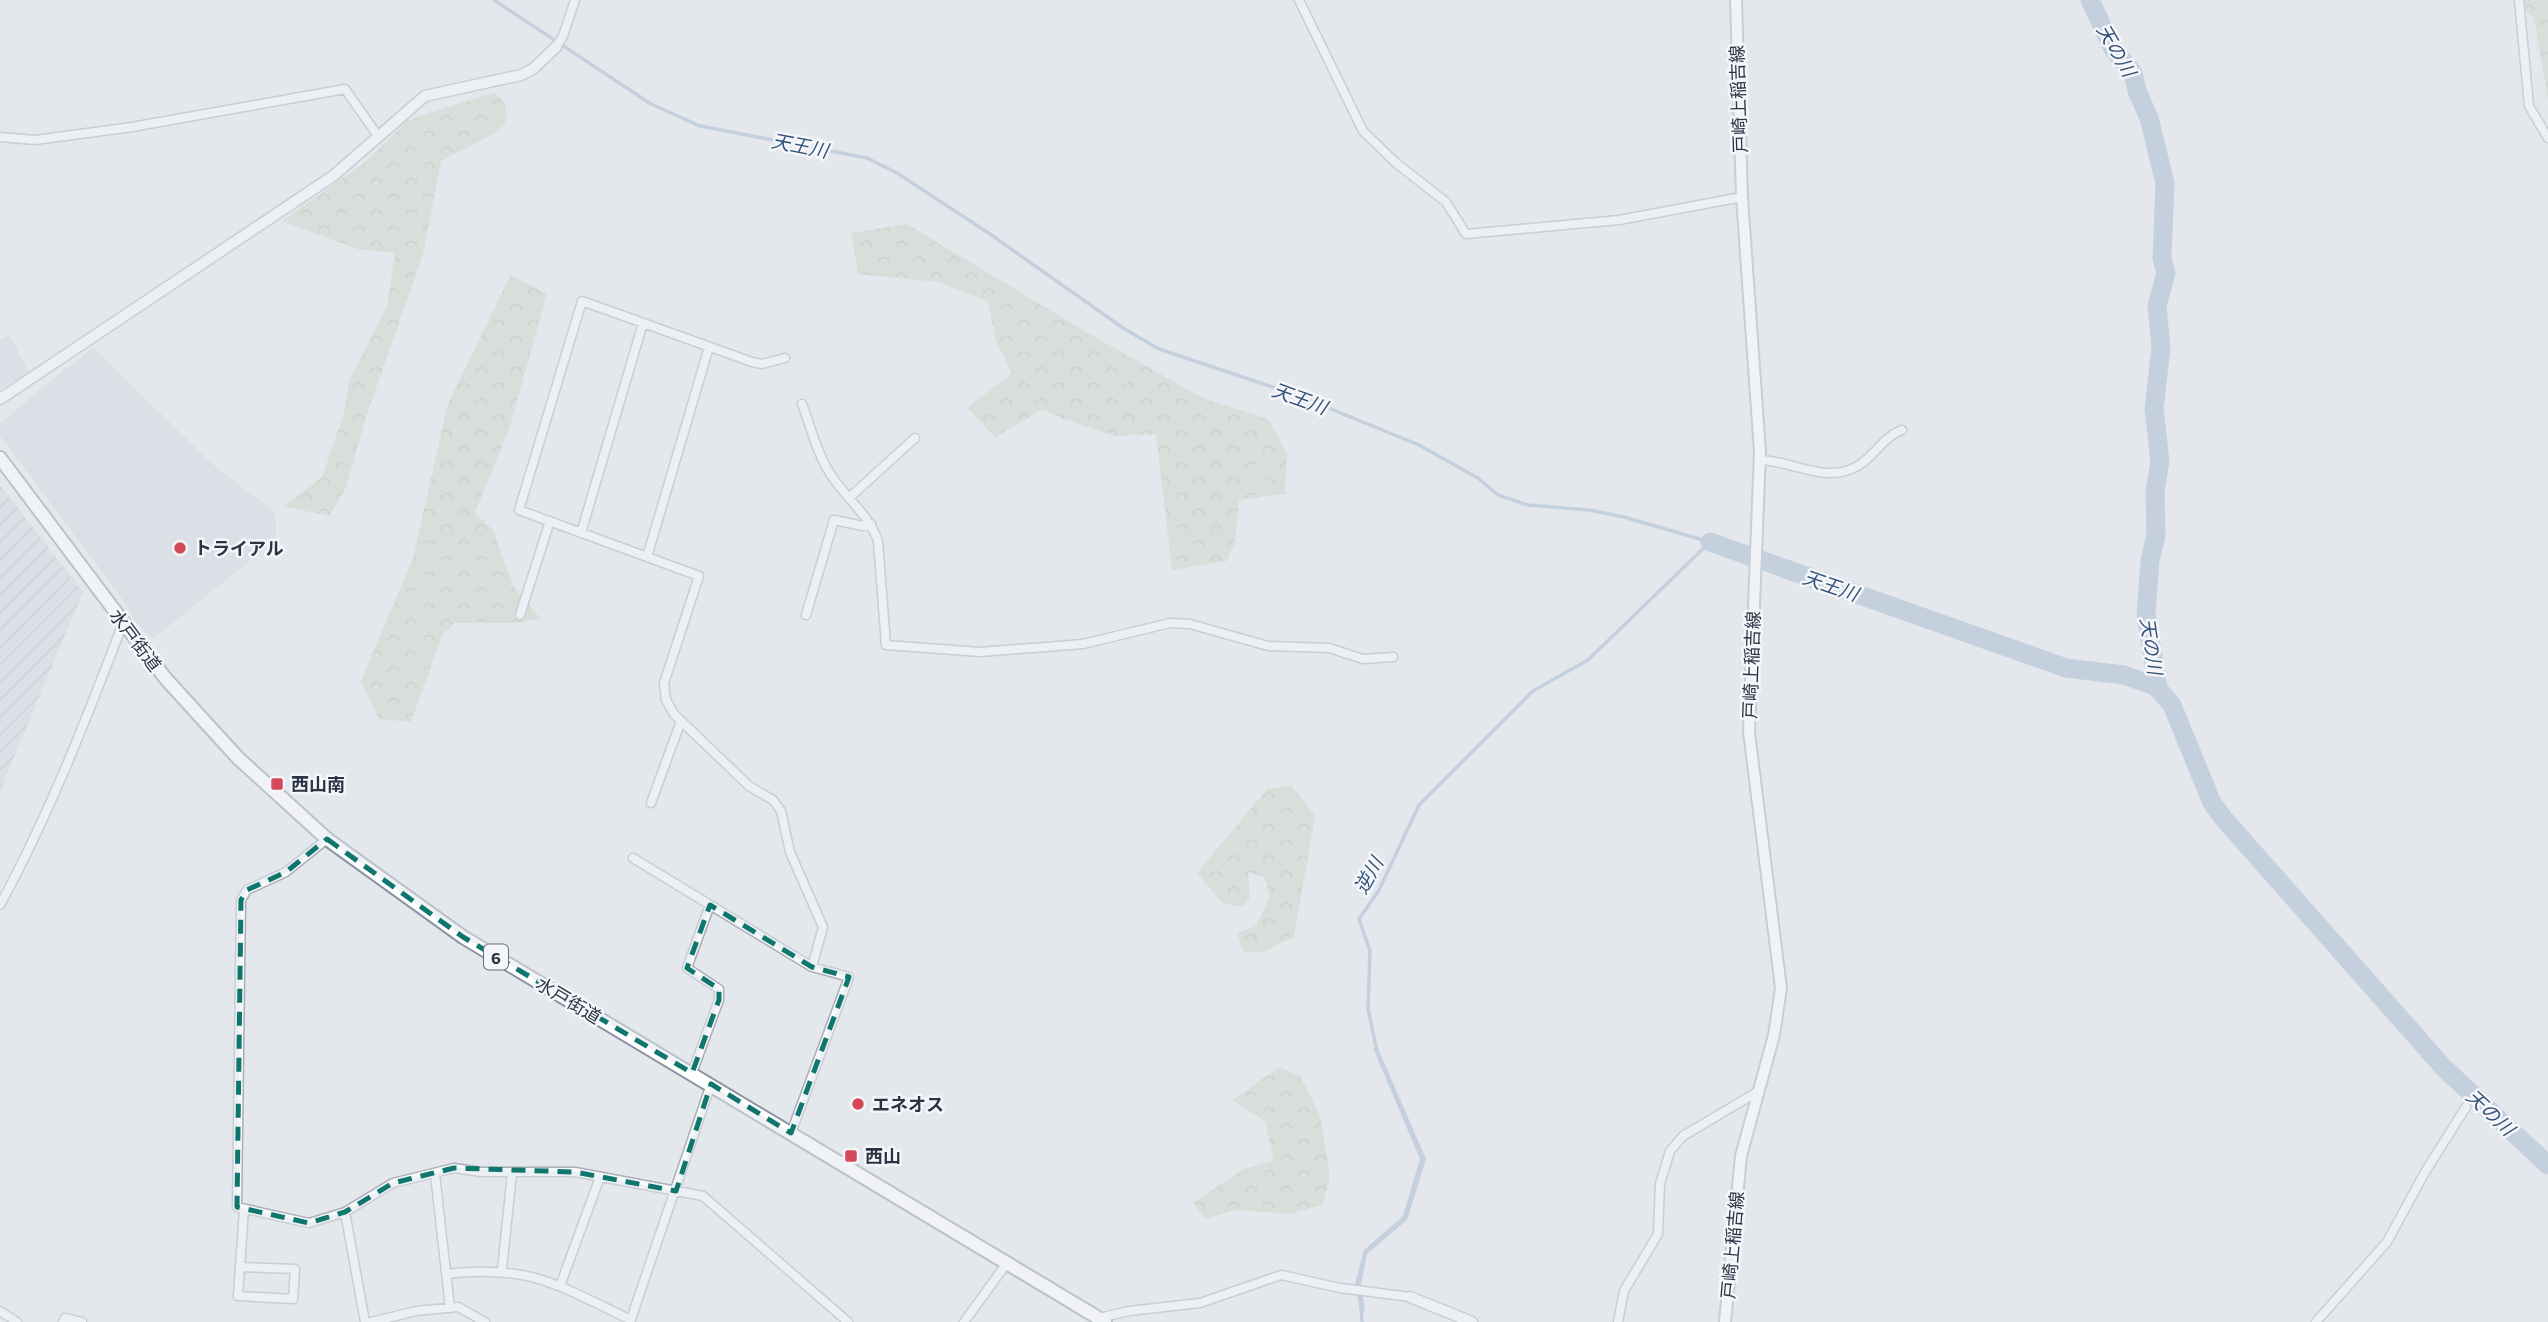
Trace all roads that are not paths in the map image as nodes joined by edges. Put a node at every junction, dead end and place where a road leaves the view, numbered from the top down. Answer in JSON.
{"nodes":[{"id":1,"x":575,"y":0,"type":"edge"},
{"id":2,"x":1299,"y":0,"type":"edge"},
{"id":3,"x":1736,"y":0,"type":"edge"},
{"id":4,"x":2519,"y":0,"type":"edge"},
{"id":5,"x":556,"y":47,"type":"joint"},
{"id":6,"x":378,"y":136,"type":"junction"},
{"id":7,"x":0,"y":137,"type":"edge"},
{"id":8,"x":2548,"y":138,"type":"edge"},
{"id":9,"x":1742,"y":197,"type":"junction"},
{"id":10,"x":643,"y":323,"type":"junction"},
{"id":11,"x":709,"y":347,"type":"junction"},
{"id":12,"x":785,"y":358,"type":"dead end"},
{"id":13,"x":0,"y":399,"type":"edge"},
{"id":14,"x":802,"y":404,"type":"dead end"},
{"id":15,"x":1902,"y":430,"type":"dead end"},
{"id":16,"x":915,"y":438,"type":"dead end"},
{"id":17,"x":0,"y":458,"type":"edge"},
{"id":18,"x":1759,"y":460,"type":"junction"},
{"id":19,"x":849,"y":498,"type":"junction"},
{"id":20,"x":550,"y":521,"type":"junction"},
{"id":21,"x":871,"y":524,"type":"junction"},
{"id":22,"x":581,"y":533,"type":"junction"},
{"id":23,"x":648,"y":557,"type":"junction"},
{"id":24,"x":520,"y":615,"type":"dead end"},
{"id":25,"x":806,"y":615,"type":"dead end"},
{"id":26,"x":122,"y":623,"type":"junction"},
{"id":27,"x":1393,"y":657,"type":"dead end"},
{"id":28,"x":681,"y":721,"type":"junction"},
{"id":29,"x":650,"y":803,"type":"dead end"},
{"id":30,"x":327,"y":839,"type":"junction"},
{"id":31,"x":633,"y":858,"type":"dead end"},
{"id":32,"x":0,"y":905,"type":"edge"},
{"id":33,"x":710,"y":905,"type":"junction"},
{"id":34,"x":812,"y":967,"type":"junction"},
{"id":35,"x":692,"y":1073,"type":"junction"},
{"id":36,"x":711,"y":1084,"type":"junction"},
{"id":37,"x":1757,"y":1092,"type":"junction"},
{"id":38,"x":2466,"y":1107,"type":"dead end"},
{"id":39,"x":791,"y":1133,"type":"junction"},
{"id":40,"x":512,"y":1172,"type":"junction"},
{"id":41,"x":435,"y":1174,"type":"junction"},
{"id":42,"x":600,"y":1177,"type":"junction"},
{"id":43,"x":676,"y":1191,"type":"junction"},
{"id":44,"x":244,"y":1209,"type":"junction"},
{"id":45,"x":345,"y":1212,"type":"junction"},
{"id":46,"x":1007,"y":1263,"type":"junction"},
{"id":47,"x":240,"y":1267,"type":"junction"},
{"id":48,"x":502,"y":1269,"type":"junction"},
{"id":49,"x":446,"y":1274,"type":"junction"},
{"id":50,"x":560,"y":1286,"type":"junction"},
{"id":51,"x":1410,"y":1297,"type":"joint"},
{"id":52,"x":450,"y":1308,"type":"junction"},
{"id":53,"x":0,"y":1311,"type":"edge"},
{"id":54,"x":389,"y":1320,"type":"edge"},
{"id":55,"x":1102,"y":1320,"type":"edge"},
{"id":56,"x":630,"y":1321,"type":"edge"},
{"id":57,"x":17,"y":1322,"type":"edge"},
{"id":58,"x":63,"y":1322,"type":"edge"},
{"id":59,"x":82,"y":1322,"type":"edge"},
{"id":60,"x":365,"y":1322,"type":"edge"},
{"id":61,"x":371,"y":1322,"type":"edge"},
{"id":62,"x":485,"y":1322,"type":"edge"},
{"id":63,"x":848,"y":1322,"type":"edge"},
{"id":64,"x":964,"y":1322,"type":"edge"},
{"id":65,"x":1472,"y":1322,"type":"edge"},
{"id":66,"x":1618,"y":1322,"type":"edge"},
{"id":67,"x":1725,"y":1322,"type":"edge"},
{"id":68,"x":2316,"y":1322,"type":"edge"}],
"edges":[{"from":1,"to":5,"type":"street"},
{"from":2,"to":9,"type":"street"},
{"from":3,"to":9,"type":"main road","name":"戸崎上稲吉線"},
{"from":4,"to":8,"type":"street"},
{"from":5,"to":6,"type":"street"},
{"from":6,"to":7,"type":"street"},
{"from":6,"to":13,"type":"street"},
{"from":9,"to":18,"type":"main road","name":"戸崎上稲吉線"},
{"from":10,"to":11,"type":"street"},
{"from":10,"to":20,"type":"street"},
{"from":10,"to":22,"type":"street"},
{"from":11,"to":12,"type":"street"},
{"from":11,"to":23,"type":"street"},
{"from":14,"to":19,"type":"street"},
{"from":15,"to":18,"type":"street"},
{"from":16,"to":19,"type":"street"},
{"from":17,"to":26,"type":"highway","name":"水戸街道","number":"6"},
{"from":18,"to":37,"type":"main road","name":"戸崎上稲吉線"},
{"from":19,"to":21,"type":"street"},
{"from":20,"to":22,"type":"street"},
{"from":20,"to":24,"type":"street"},
{"from":21,"to":25,"type":"street"},
{"from":21,"to":27,"type":"street"},
{"from":22,"to":23,"type":"street"},
{"from":23,"to":28,"type":"street"},
{"from":26,"to":30,"type":"highway","name":"水戸街道","number":"6"},
{"from":26,"to":32,"type":"street"},
{"from":28,"to":29,"type":"street"},
{"from":28,"to":34,"type":"street"},
{"from":30,"to":35,"type":"highway","name":"水戸街道","number":"6"},
{"from":30,"to":44,"type":"street"},
{"from":31,"to":33,"type":"street"},
{"from":33,"to":34,"type":"street"},
{"from":33,"to":35,"type":"street"},
{"from":34,"to":39,"type":"street"},
{"from":35,"to":36,"type":"highway","name":"水戸街道","number":"6"},
{"from":36,"to":39,"type":"highway","name":"水戸街道","number":"6"},
{"from":36,"to":43,"type":"street"},
{"from":37,"to":66,"type":"street"},
{"from":37,"to":67,"type":"main road","name":"戸崎上稲吉線"},
{"from":38,"to":68,"type":"street"},
{"from":39,"to":46,"type":"highway","name":"水戸街道","number":"6"},
{"from":40,"to":41,"type":"street"},
{"from":40,"to":42,"type":"street"},
{"from":40,"to":48,"type":"street"},
{"from":41,"to":45,"type":"street"},
{"from":41,"to":49,"type":"street"},
{"from":42,"to":43,"type":"street"},
{"from":42,"to":50,"type":"street"},
{"from":43,"to":56,"type":"street"},
{"from":43,"to":63,"type":"street"},
{"from":44,"to":45,"type":"street"},
{"from":44,"to":47,"type":"street"},
{"from":45,"to":60,"type":"street"},
{"from":46,"to":55,"type":"highway","name":"水戸街道","number":"6"},
{"from":46,"to":64,"type":"street"},
{"from":47,"to":47,"type":"street"},
{"from":48,"to":49,"type":"street"},
{"from":48,"to":50,"type":"street"},
{"from":49,"to":52,"type":"street"},
{"from":50,"to":56,"type":"street"},
{"from":51,"to":55,"type":"street"},
{"from":51,"to":65,"type":"street"},
{"from":52,"to":54,"type":"street"},
{"from":52,"to":62,"type":"street"},
{"from":53,"to":57,"type":"street"},
{"from":54,"to":61,"type":"street"},
{"from":58,"to":59,"type":"street"}]}
